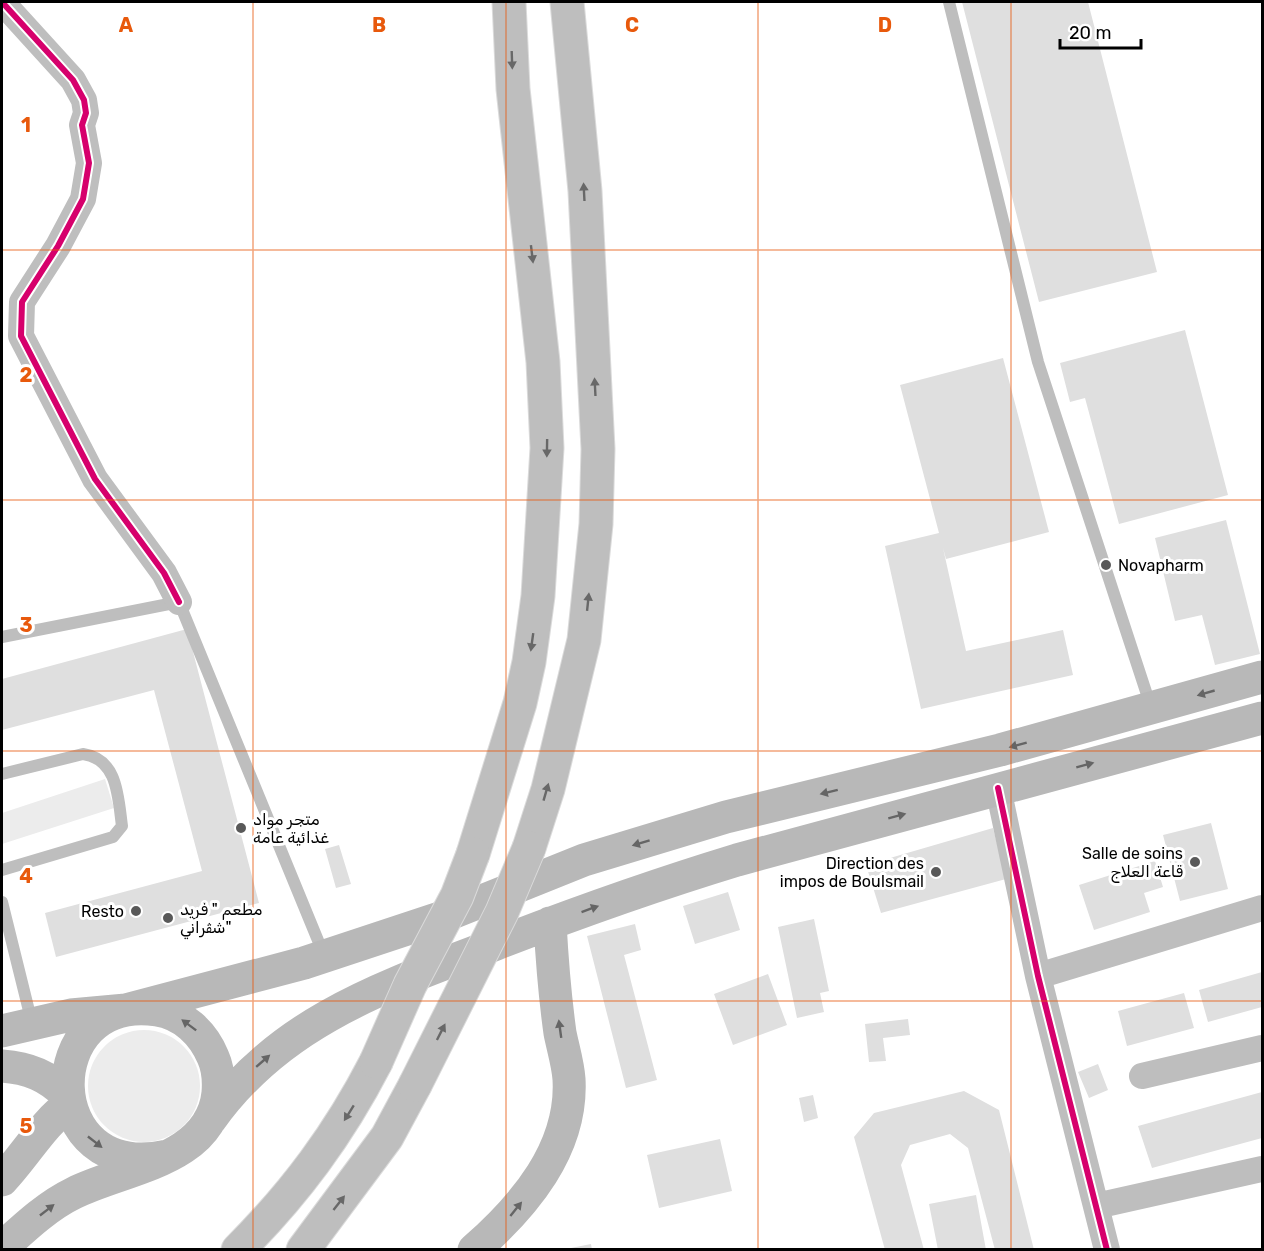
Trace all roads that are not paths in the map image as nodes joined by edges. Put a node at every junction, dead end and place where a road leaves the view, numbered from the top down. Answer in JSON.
{"nodes":[{"id":1,"x":2,"y":2,"type":"edge"},
{"id":2,"x":509,"y":2,"type":"edge"},
{"id":3,"x":567,"y":2,"type":"edge"},
{"id":4,"x":949,"y":2,"type":"edge"},
{"id":5,"x":178,"y":602,"type":"junction"},
{"id":6,"x":2,"y":637,"type":"edge"},
{"id":7,"x":1263,"y":677,"type":"edge"},
{"id":8,"x":1151,"y":708,"type":"junction"},
{"id":9,"x":1263,"y":718,"type":"edge"},
{"id":10,"x":2,"y":774,"type":"edge"},
{"id":11,"x":998,"y":788,"type":"junction"},
{"id":12,"x":2,"y":870,"type":"edge"},
{"id":13,"x":2,"y":902,"type":"edge"},
{"id":14,"x":1263,"y":908,"type":"edge"},
{"id":15,"x":549,"y":923,"type":"junction"},
{"id":16,"x":324,"y":956,"type":"junction"},
{"id":17,"x":1038,"y":975,"type":"junction"},
{"id":18,"x":126,"y":1010,"type":"junction"},
{"id":19,"x":17,"y":1027,"type":"edge"},
{"id":20,"x":1263,"y":1048,"type":"edge"},
{"id":21,"x":2,"y":1066,"type":"edge"},
{"id":22,"x":1142,"y":1076,"type":"dead end"},
{"id":23,"x":68,"y":1100,"type":"junction"},
{"id":24,"x":210,"y":1120,"type":"junction"},
{"id":25,"x":167,"y":1156,"type":"junction"},
{"id":26,"x":1263,"y":1169,"type":"edge"},
{"id":27,"x":2,"y":1180,"type":"edge"},
{"id":28,"x":1096,"y":1206,"type":"junction"},
{"id":29,"x":2,"y":1248,"type":"edge"},
{"id":30,"x":238,"y":1250,"type":"edge"},
{"id":31,"x":303,"y":1250,"type":"edge"},
{"id":32,"x":474,"y":1250,"type":"edge"},
{"id":33,"x":1107,"y":1250,"type":"edge"}],
"edges":[{"from":1,"to":5,"type":"street"},
{"from":2,"to":30,"type":"highway","one_way":true,"bridge":true},
{"from":31,"to":3,"type":"highway","one_way":true,"bridge":true},
{"from":4,"to":8,"type":"lane"},
{"from":5,"to":6,"type":"lane"},
{"from":5,"to":16,"type":"lane"},
{"from":7,"to":8,"type":"main road","one_way":true},
{"from":8,"to":16,"type":"main road","one_way":true},
{"from":11,"to":9,"type":"main road","one_way":true},
{"from":10,"to":12,"type":"lane"},
{"from":15,"to":11,"type":"main road","one_way":true},
{"from":11,"to":17,"type":"street"},
{"from":13,"to":19,"type":"lane"},
{"from":14,"to":17,"type":"street"},
{"from":24,"to":15,"type":"main road","one_way":true},
{"from":32,"to":15,"type":"main road","one_way":true},
{"from":16,"to":18,"type":"main road"},
{"from":17,"to":28,"type":"street"},
{"from":18,"to":19,"type":"main road"},
{"from":18,"to":23,"type":"main road"},
{"from":24,"to":18,"type":"main road","one_way":true},
{"from":20,"to":22,"type":"street"},
{"from":21,"to":23,"type":"main road"},
{"from":23,"to":25,"type":"main road","one_way":true},
{"from":23,"to":27,"type":"main road"},
{"from":24,"to":25,"type":"main road"},
{"from":29,"to":25,"type":"main road","one_way":true},
{"from":26,"to":28,"type":"street"},
{"from":28,"to":33,"type":"street"}]}
